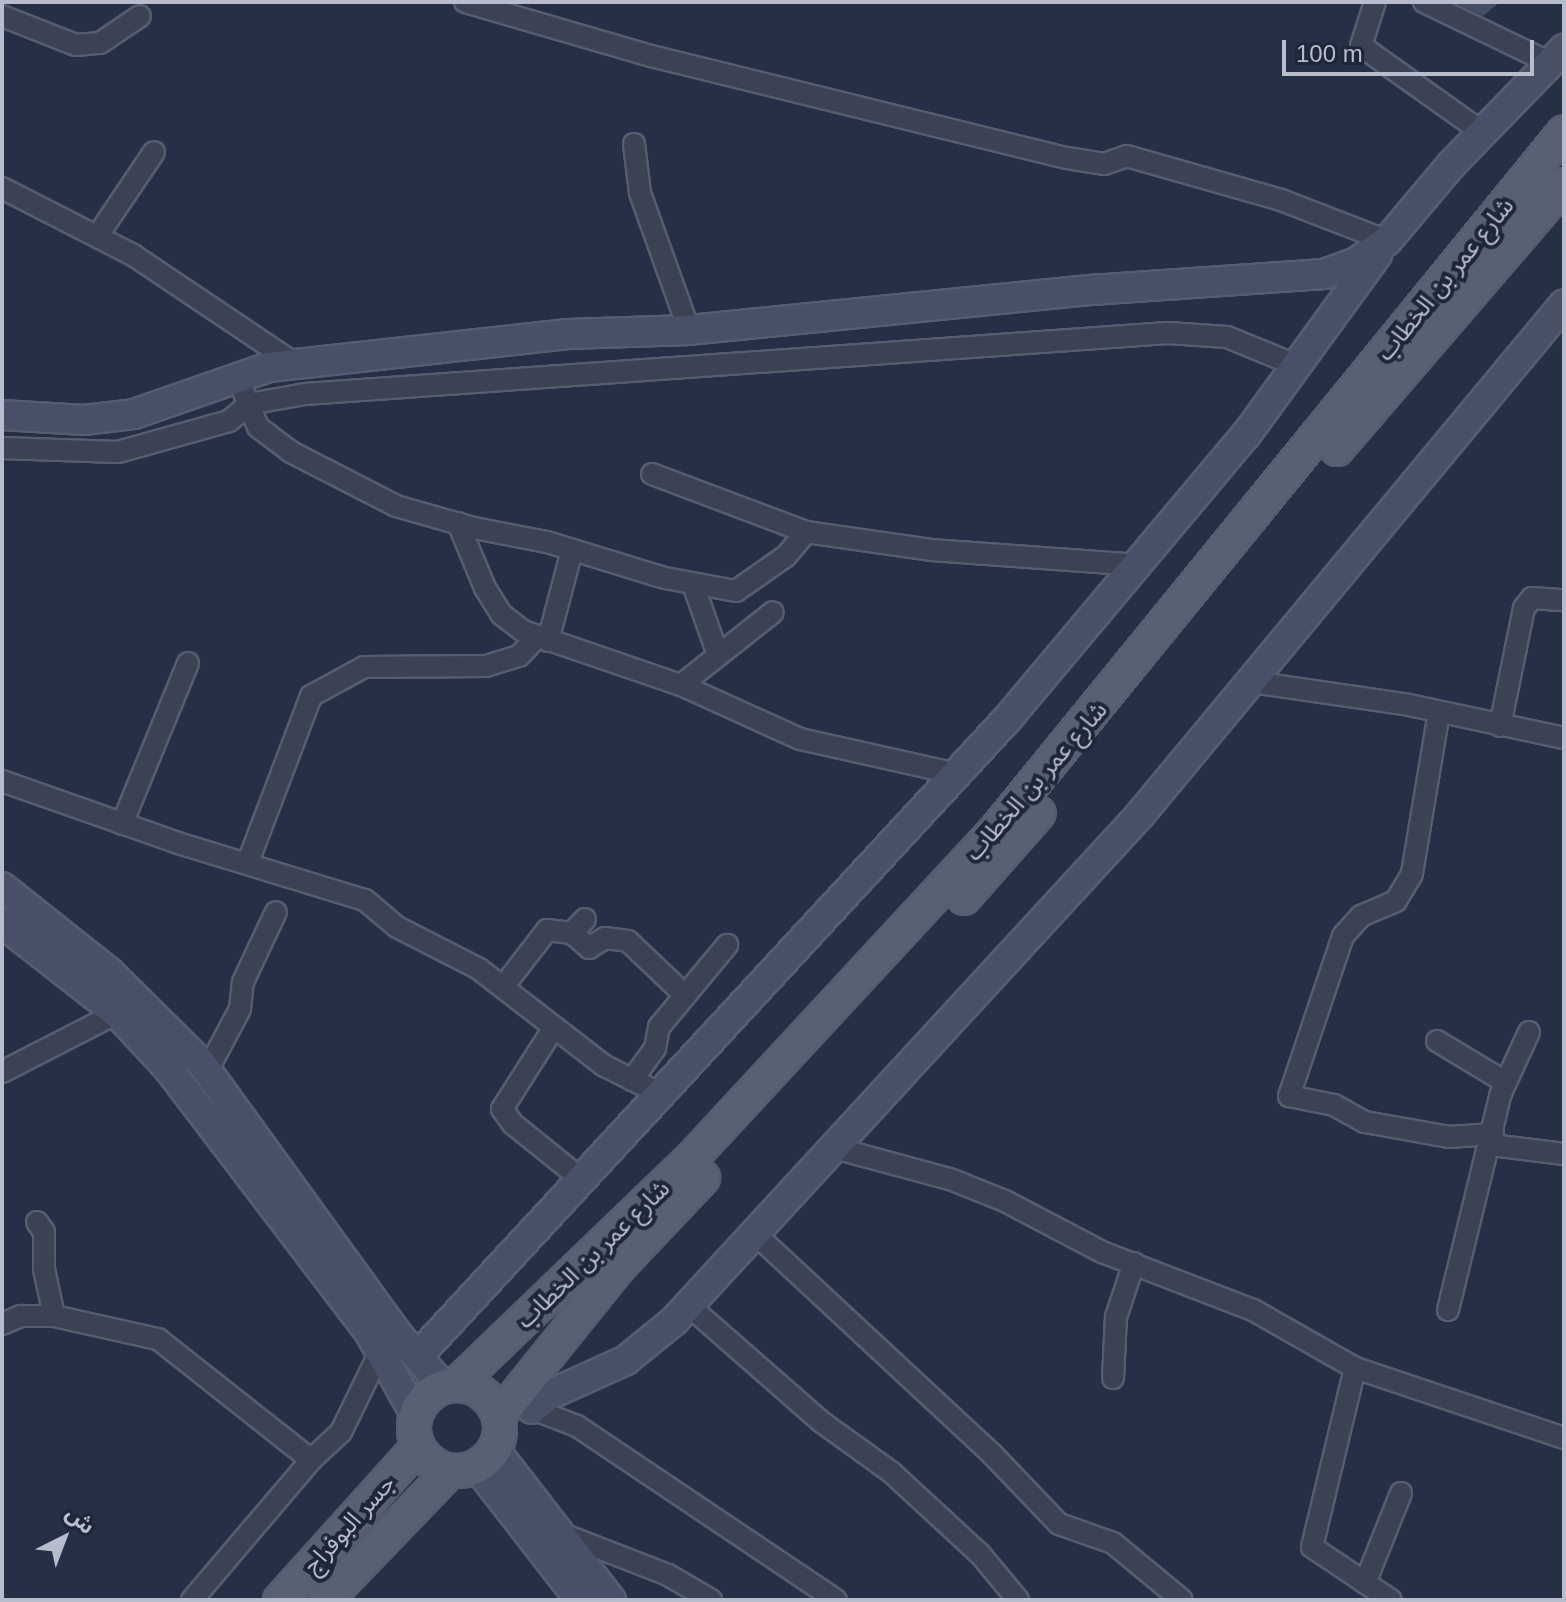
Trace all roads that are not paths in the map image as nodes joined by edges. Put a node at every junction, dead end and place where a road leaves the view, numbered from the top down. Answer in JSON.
{"nodes":[{"id":1,"x":465,"y":2,"type":"edge"},
{"id":2,"x":1375,"y":2,"type":"edge"},
{"id":3,"x":1424,"y":2,"type":"edge"},
{"id":4,"x":2,"y":16,"type":"edge"},
{"id":5,"x":140,"y":16,"type":"dead end"},
{"id":6,"x":1556,"y":56,"type":"edge"},
{"id":7,"x":1564,"y":132,"type":"edge"},
{"id":8,"x":1485,"y":134,"type":"junction"},
{"id":9,"x":634,"y":144,"type":"dead end"},
{"id":10,"x":154,"y":152,"type":"dead end"},
{"id":11,"x":1564,"y":185,"type":"edge"},
{"id":12,"x":2,"y":188,"type":"edge"},
{"id":13,"x":98,"y":235,"type":"junction"},
{"id":14,"x":1387,"y":241,"type":"junction"},
{"id":15,"x":1564,"y":304,"type":"edge"},
{"id":16,"x":689,"y":330,"type":"junction"},
{"id":17,"x":295,"y":364,"type":"junction"},
{"id":18,"x":1293,"y":364,"type":"junction"},
{"id":19,"x":237,"y":376,"type":"junction"},
{"id":20,"x":249,"y":404,"type":"junction"},
{"id":21,"x":2,"y":415,"type":"edge"},
{"id":22,"x":111,"y":417,"type":"junction"},
{"id":23,"x":2,"y":448,"type":"edge"},
{"id":24,"x":118,"y":452,"type":"junction"},
{"id":25,"x":652,"y":474,"type":"dead end"},
{"id":26,"x":458,"y":523,"type":"junction"},
{"id":27,"x":806,"y":532,"type":"junction"},
{"id":28,"x":572,"y":550,"type":"junction"},
{"id":29,"x":1139,"y":565,"type":"junction"},
{"id":30,"x":693,"y":584,"type":"junction"},
{"id":31,"x":1564,"y":600,"type":"edge"},
{"id":32,"x":773,"y":612,"type":"dead end"},
{"id":33,"x":543,"y":638,"type":"junction"},
{"id":34,"x":718,"y":655,"type":"junction"},
{"id":35,"x":188,"y":663,"type":"dead end"},
{"id":36,"x":1252,"y":682,"type":"junction"},
{"id":37,"x":681,"y":685,"type":"junction"},
{"id":38,"x":1439,"y":712,"type":"junction"},
{"id":39,"x":1500,"y":726,"type":"junction"},
{"id":40,"x":1564,"y":738,"type":"edge"},
{"id":41,"x":957,"y":774,"type":"junction"},
{"id":42,"x":2,"y":781,"type":"edge"},
{"id":43,"x":122,"y":824,"type":"junction"},
{"id":44,"x":248,"y":862,"type":"junction"},
{"id":45,"x":2,"y":887,"type":"edge"},
{"id":46,"x":276,"y":912,"type":"dead end"},
{"id":47,"x":2,"y":923,"type":"edge"},
{"id":48,"x":727,"y":945,"type":"dead end"},
{"id":49,"x":503,"y":987,"type":"junction"},
{"id":50,"x":685,"y":995,"type":"junction"},
{"id":51,"x":117,"y":1013,"type":"junction"},
{"id":52,"x":553,"y":1029,"type":"junction"},
{"id":53,"x":1529,"y":1032,"type":"dead end"},
{"id":54,"x":1437,"y":1041,"type":"dead end"},
{"id":55,"x":207,"y":1071,"type":"junction"},
{"id":56,"x":2,"y":1072,"type":"edge"},
{"id":57,"x":632,"y":1080,"type":"junction"},
{"id":58,"x":1505,"y":1082,"type":"junction"},
{"id":59,"x":659,"y":1093,"type":"junction"},
{"id":60,"x":1492,"y":1139,"type":"junction"},
{"id":61,"x":831,"y":1147,"type":"junction"},
{"id":62,"x":1564,"y":1154,"type":"edge"},
{"id":63,"x":580,"y":1178,"type":"junction"},
{"id":64,"x":37,"y":1222,"type":"dead end"},
{"id":65,"x":752,"y":1231,"type":"junction"},
{"id":66,"x":1134,"y":1263,"type":"junction"},
{"id":67,"x":688,"y":1305,"type":"junction"},
{"id":68,"x":1448,"y":1310,"type":"dead end"},
{"id":69,"x":54,"y":1316,"type":"junction"},
{"id":70,"x":2,"y":1324,"type":"edge"},
{"id":71,"x":380,"y":1352,"type":"junction"},
{"id":72,"x":418,"y":1356,"type":"junction"},
{"id":73,"x":1355,"y":1368,"type":"junction"},
{"id":74,"x":1113,"y":1378,"type":"dead end"},
{"id":75,"x":450,"y":1386,"type":"junction"},
{"id":76,"x":514,"y":1409,"type":"junction"},
{"id":77,"x":417,"y":1432,"type":"junction"},
{"id":78,"x":1564,"y":1438,"type":"edge"},
{"id":79,"x":311,"y":1460,"type":"junction"},
{"id":80,"x":474,"y":1463,"type":"junction"},
{"id":81,"x":1401,"y":1493,"type":"dead end"},
{"id":82,"x":565,"y":1535,"type":"junction"},
{"id":83,"x":1365,"y":1583,"type":"junction"},
{"id":84,"x":192,"y":1600,"type":"edge"},
{"id":85,"x":280,"y":1600,"type":"edge"},
{"id":86,"x":326,"y":1600,"type":"edge"},
{"id":87,"x":580,"y":1600,"type":"edge"},
{"id":88,"x":611,"y":1600,"type":"edge"},
{"id":89,"x":711,"y":1600,"type":"edge"},
{"id":90,"x":836,"y":1600,"type":"edge"},
{"id":91,"x":1018,"y":1600,"type":"edge"},
{"id":92,"x":1182,"y":1600,"type":"edge"},
{"id":93,"x":1391,"y":1600,"type":"edge"}],
"edges":[{"from":1,"to":14,"type":"street"},
{"from":2,"to":8,"type":"street"},
{"from":3,"to":6,"type":"street"},
{"from":4,"to":5,"type":"street"},
{"from":6,"to":8,"type":"street"},
{"from":7,"to":75,"type":"main road","name":"شارع عمر بن الخطاب"},
{"from":8,"to":14,"type":"street"},
{"from":9,"to":16,"type":"street"},
{"from":10,"to":13,"type":"street"},
{"from":11,"to":76,"type":"main road","name":"شارع عمر بن الخطاب"},
{"from":12,"to":13,"type":"street"},
{"from":13,"to":17,"type":"street"},
{"from":14,"to":16,"type":"street"},
{"from":14,"to":18,"type":"street"},
{"from":15,"to":36,"type":"street"},
{"from":16,"to":17,"type":"street"},
{"from":17,"to":19,"type":"street"},
{"from":18,"to":20,"type":"street"},
{"from":18,"to":29,"type":"street"},
{"from":19,"to":20,"type":"street"},
{"from":19,"to":22,"type":"street"},
{"from":20,"to":24,"type":"street"},
{"from":20,"to":26,"type":"street"},
{"from":21,"to":22,"type":"street"},
{"from":22,"to":24,"type":"street"},
{"from":23,"to":24,"type":"street"},
{"from":25,"to":27,"type":"street"},
{"from":26,"to":28,"type":"street"},
{"from":26,"to":33,"type":"street"},
{"from":27,"to":29,"type":"street"},
{"from":27,"to":30,"type":"street"},
{"from":28,"to":30,"type":"street"},
{"from":28,"to":33,"type":"street"},
{"from":29,"to":41,"type":"street"},
{"from":30,"to":34,"type":"street"},
{"from":31,"to":39,"type":"street"},
{"from":32,"to":34,"type":"street"},
{"from":33,"to":37,"type":"street"},
{"from":33,"to":44,"type":"street"},
{"from":34,"to":37,"type":"street"},
{"from":35,"to":43,"type":"street"},
{"from":36,"to":38,"type":"street"},
{"from":36,"to":61,"type":"street"},
{"from":37,"to":41,"type":"street"},
{"from":38,"to":39,"type":"street"},
{"from":38,"to":60,"type":"street"},
{"from":39,"to":40,"type":"street"},
{"from":41,"to":59,"type":"street"},
{"from":42,"to":43,"type":"street"},
{"from":43,"to":44,"type":"street"},
{"from":44,"to":49,"type":"street"},
{"from":45,"to":55,"type":"street"},
{"from":46,"to":55,"type":"street"},
{"from":47,"to":51,"type":"street"},
{"from":48,"to":50,"type":"street"},
{"from":49,"to":50,"type":"street"},
{"from":49,"to":52,"type":"street"},
{"from":50,"to":57,"type":"street"},
{"from":51,"to":56,"type":"street"},
{"from":51,"to":71,"type":"street"},
{"from":52,"to":57,"type":"street"},
{"from":52,"to":63,"type":"street"},
{"from":53,"to":58,"type":"street"},
{"from":54,"to":58,"type":"street"},
{"from":55,"to":72,"type":"street"},
{"from":57,"to":59,"type":"street"},
{"from":58,"to":60,"type":"street"},
{"from":59,"to":63,"type":"street"},
{"from":60,"to":62,"type":"street"},
{"from":60,"to":68,"type":"street"},
{"from":61,"to":65,"type":"street"},
{"from":61,"to":66,"type":"street"},
{"from":63,"to":72,"type":"street"},
{"from":64,"to":69,"type":"street"},
{"from":65,"to":67,"type":"street"},
{"from":65,"to":92,"type":"street"},
{"from":66,"to":73,"type":"street"},
{"from":66,"to":74,"type":"street"},
{"from":67,"to":76,"type":"street"},
{"from":67,"to":91,"type":"street"},
{"from":69,"to":70,"type":"street"},
{"from":69,"to":79,"type":"street"},
{"from":71,"to":77,"type":"street"},
{"from":71,"to":79,"type":"street"},
{"from":72,"to":75,"type":"street"},
{"from":73,"to":78,"type":"street"},
{"from":73,"to":83,"type":"street"},
{"from":75,"to":76,"type":"main road"},
{"from":75,"to":77,"type":"main road","name":"شارع عمر بن الخطاب"},
{"from":76,"to":80,"type":"main road"},
{"from":76,"to":90,"type":"street"},
{"from":77,"to":80,"type":"main road"},
{"from":77,"to":85,"type":"main road","name":"جسر البوفراج"},
{"from":79,"to":84,"type":"street"},
{"from":80,"to":82,"type":"street"},
{"from":80,"to":86,"type":"main road","name":"جسر البوفراج"},
{"from":80,"to":87,"type":"street"},
{"from":81,"to":83,"type":"street"},
{"from":82,"to":88,"type":"street"},
{"from":82,"to":89,"type":"street"},
{"from":83,"to":93,"type":"street"}]}
